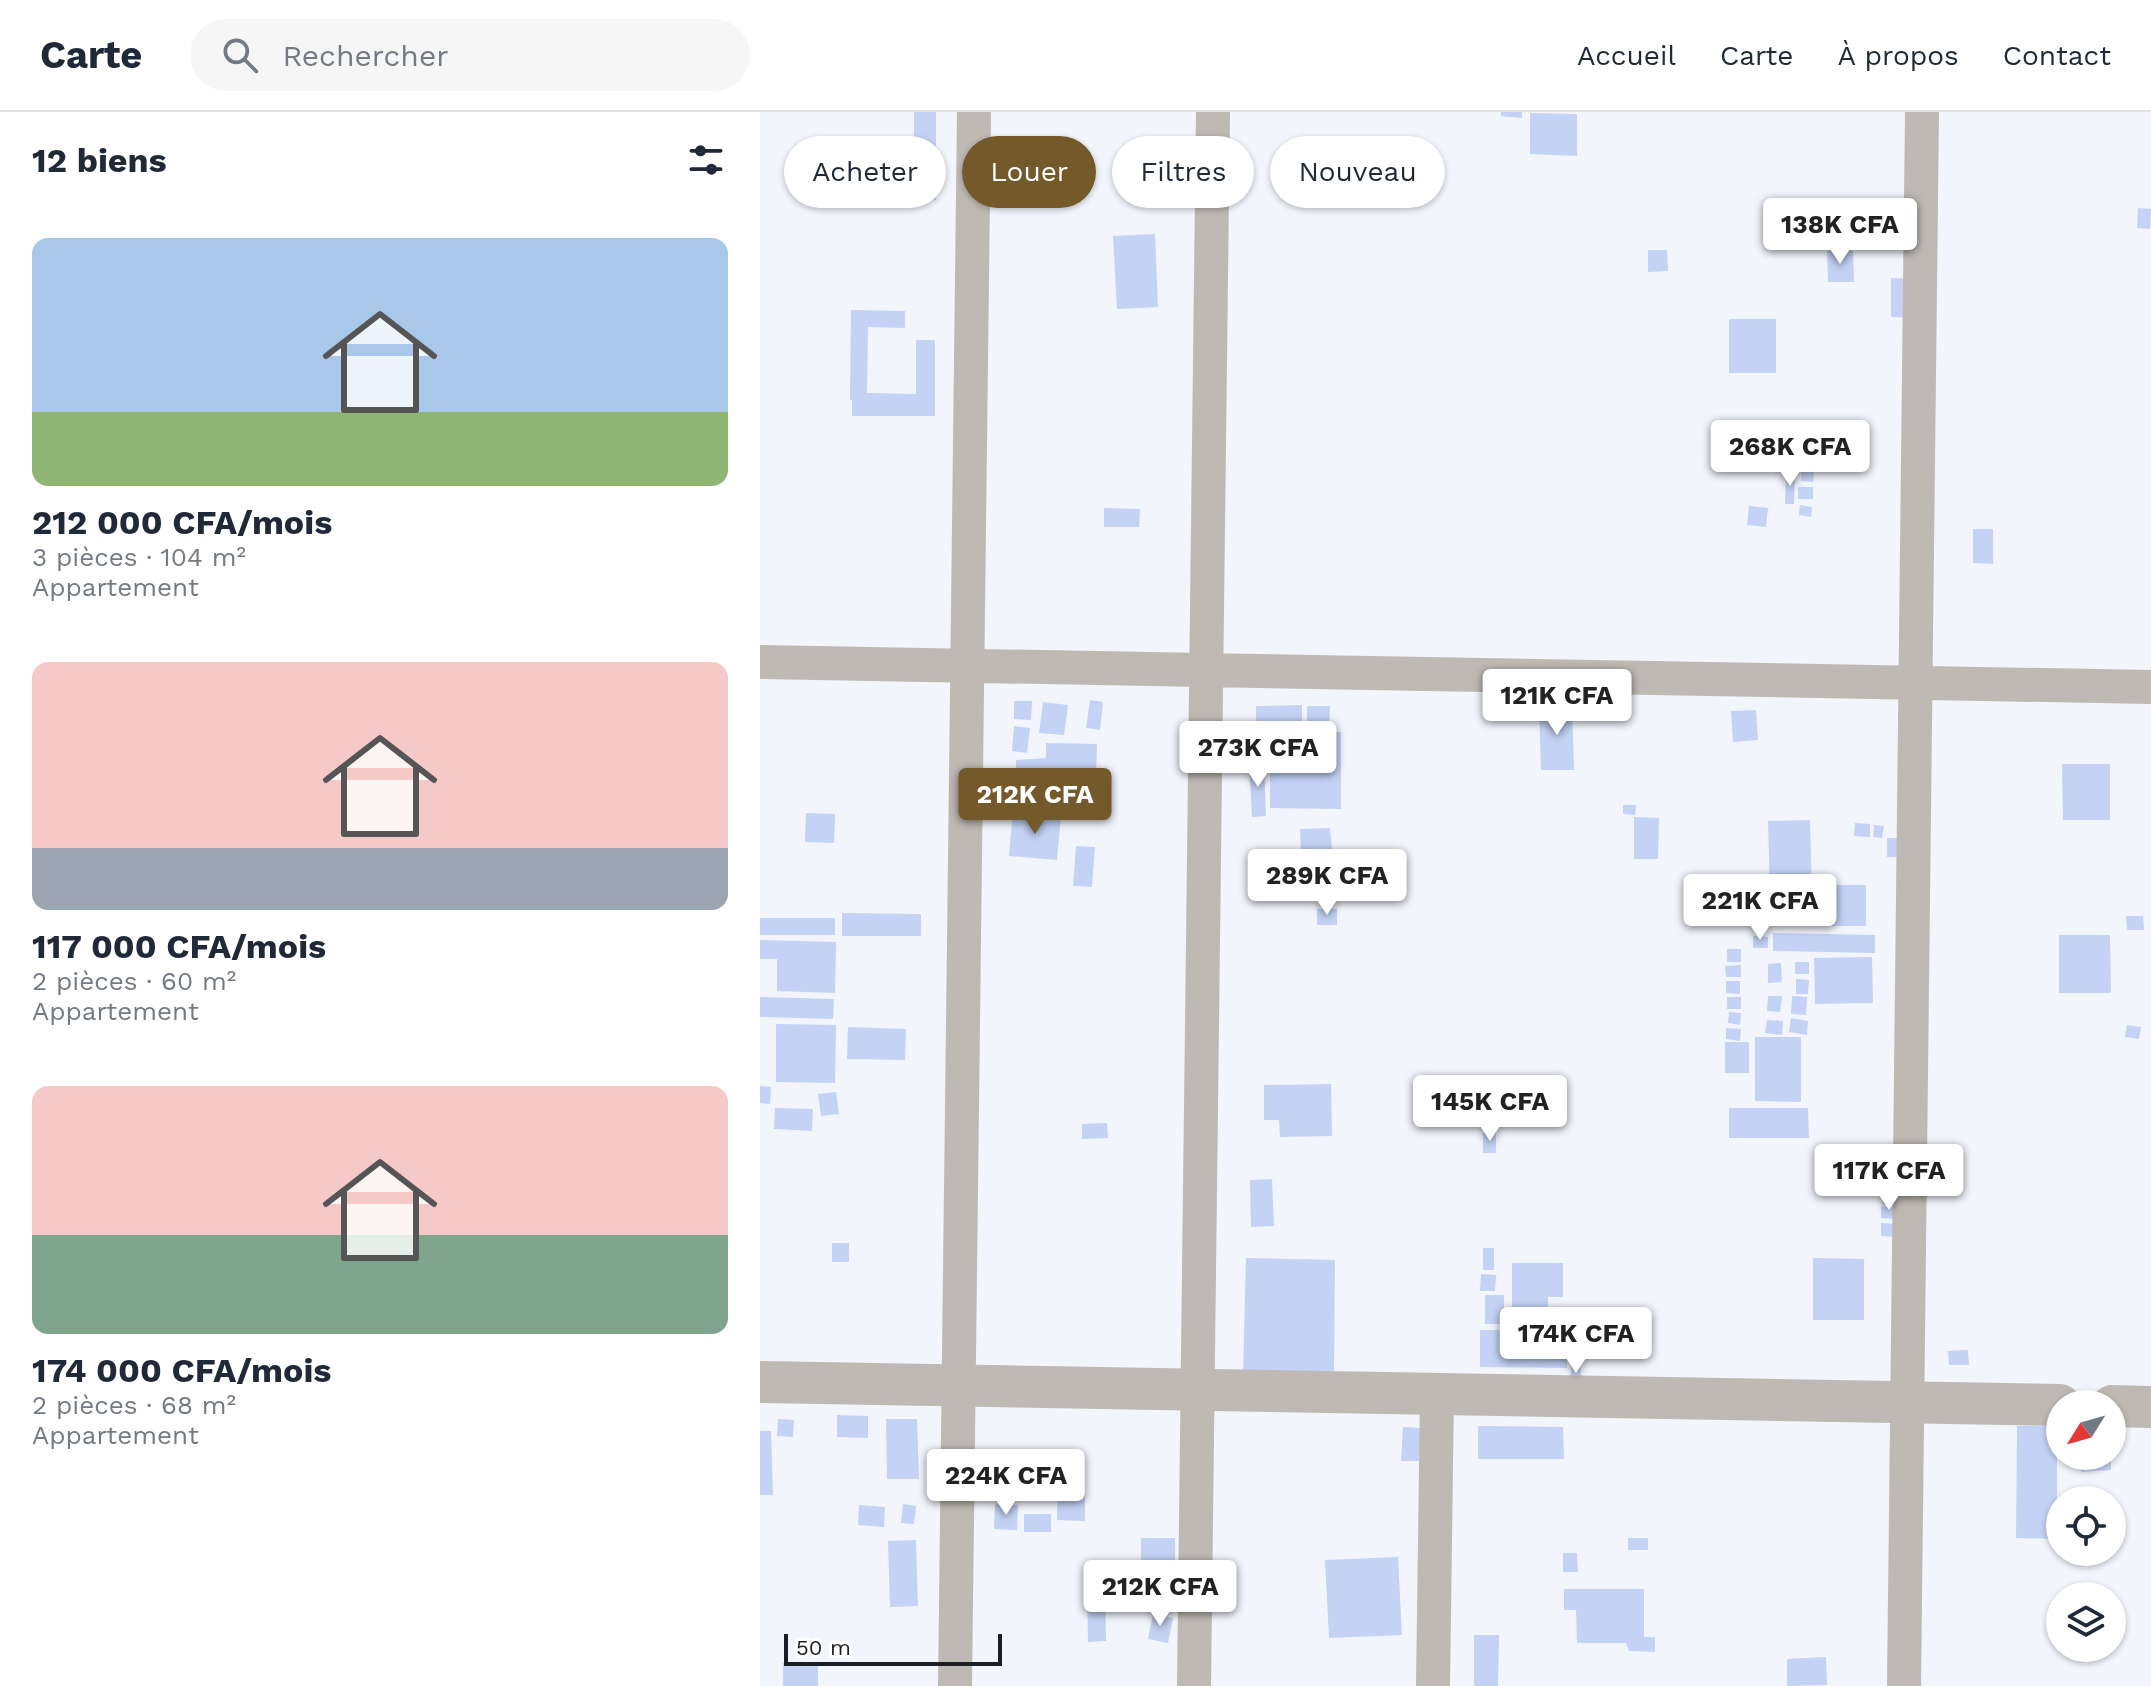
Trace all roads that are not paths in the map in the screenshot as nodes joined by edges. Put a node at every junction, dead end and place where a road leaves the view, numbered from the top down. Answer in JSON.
{"nodes":[{"id":1,"x":974,"y":112,"type":"edge"},
{"id":2,"x":1213,"y":112,"type":"edge"},
{"id":3,"x":1922,"y":112,"type":"edge"},
{"id":4,"x":760,"y":662,"type":"edge"},
{"id":5,"x":967,"y":666,"type":"junction"},
{"id":6,"x":1206,"y":671,"type":"junction"},
{"id":7,"x":1916,"y":683,"type":"junction"},
{"id":8,"x":2151,"y":687,"type":"edge"},
{"id":9,"x":760,"y":1382,"type":"edge"},
{"id":10,"x":958,"y":1386,"type":"junction"},
{"id":11,"x":1198,"y":1390,"type":"junction"},
{"id":12,"x":1437,"y":1394,"type":"junction"},
{"id":13,"x":1907,"y":1403,"type":"junction"},
{"id":14,"x":2046,"y":1405,"type":"edge"},
{"id":15,"x":2126,"y":1406,"type":"edge"},
{"id":16,"x":2151,"y":1407,"type":"edge"},
{"id":17,"x":955,"y":1686,"type":"edge"},
{"id":18,"x":1194,"y":1686,"type":"edge"},
{"id":19,"x":1433,"y":1686,"type":"edge"},
{"id":20,"x":1904,"y":1686,"type":"edge"}],
"edges":[{"from":1,"to":5,"type":"street"},
{"from":2,"to":6,"type":"street"},
{"from":3,"to":7,"type":"street"},
{"from":4,"to":5,"type":"street"},
{"from":5,"to":6,"type":"street"},
{"from":5,"to":10,"type":"street"},
{"from":6,"to":7,"type":"street"},
{"from":6,"to":11,"type":"street"},
{"from":7,"to":8,"type":"street"},
{"from":7,"to":13,"type":"street"},
{"from":9,"to":10,"type":"street"},
{"from":10,"to":11,"type":"street"},
{"from":10,"to":17,"type":"street"},
{"from":11,"to":12,"type":"street"},
{"from":11,"to":18,"type":"street"},
{"from":12,"to":13,"type":"street"},
{"from":12,"to":19,"type":"street"},
{"from":13,"to":14,"type":"street"},
{"from":13,"to":20,"type":"street"},
{"from":15,"to":16,"type":"street"}]}
